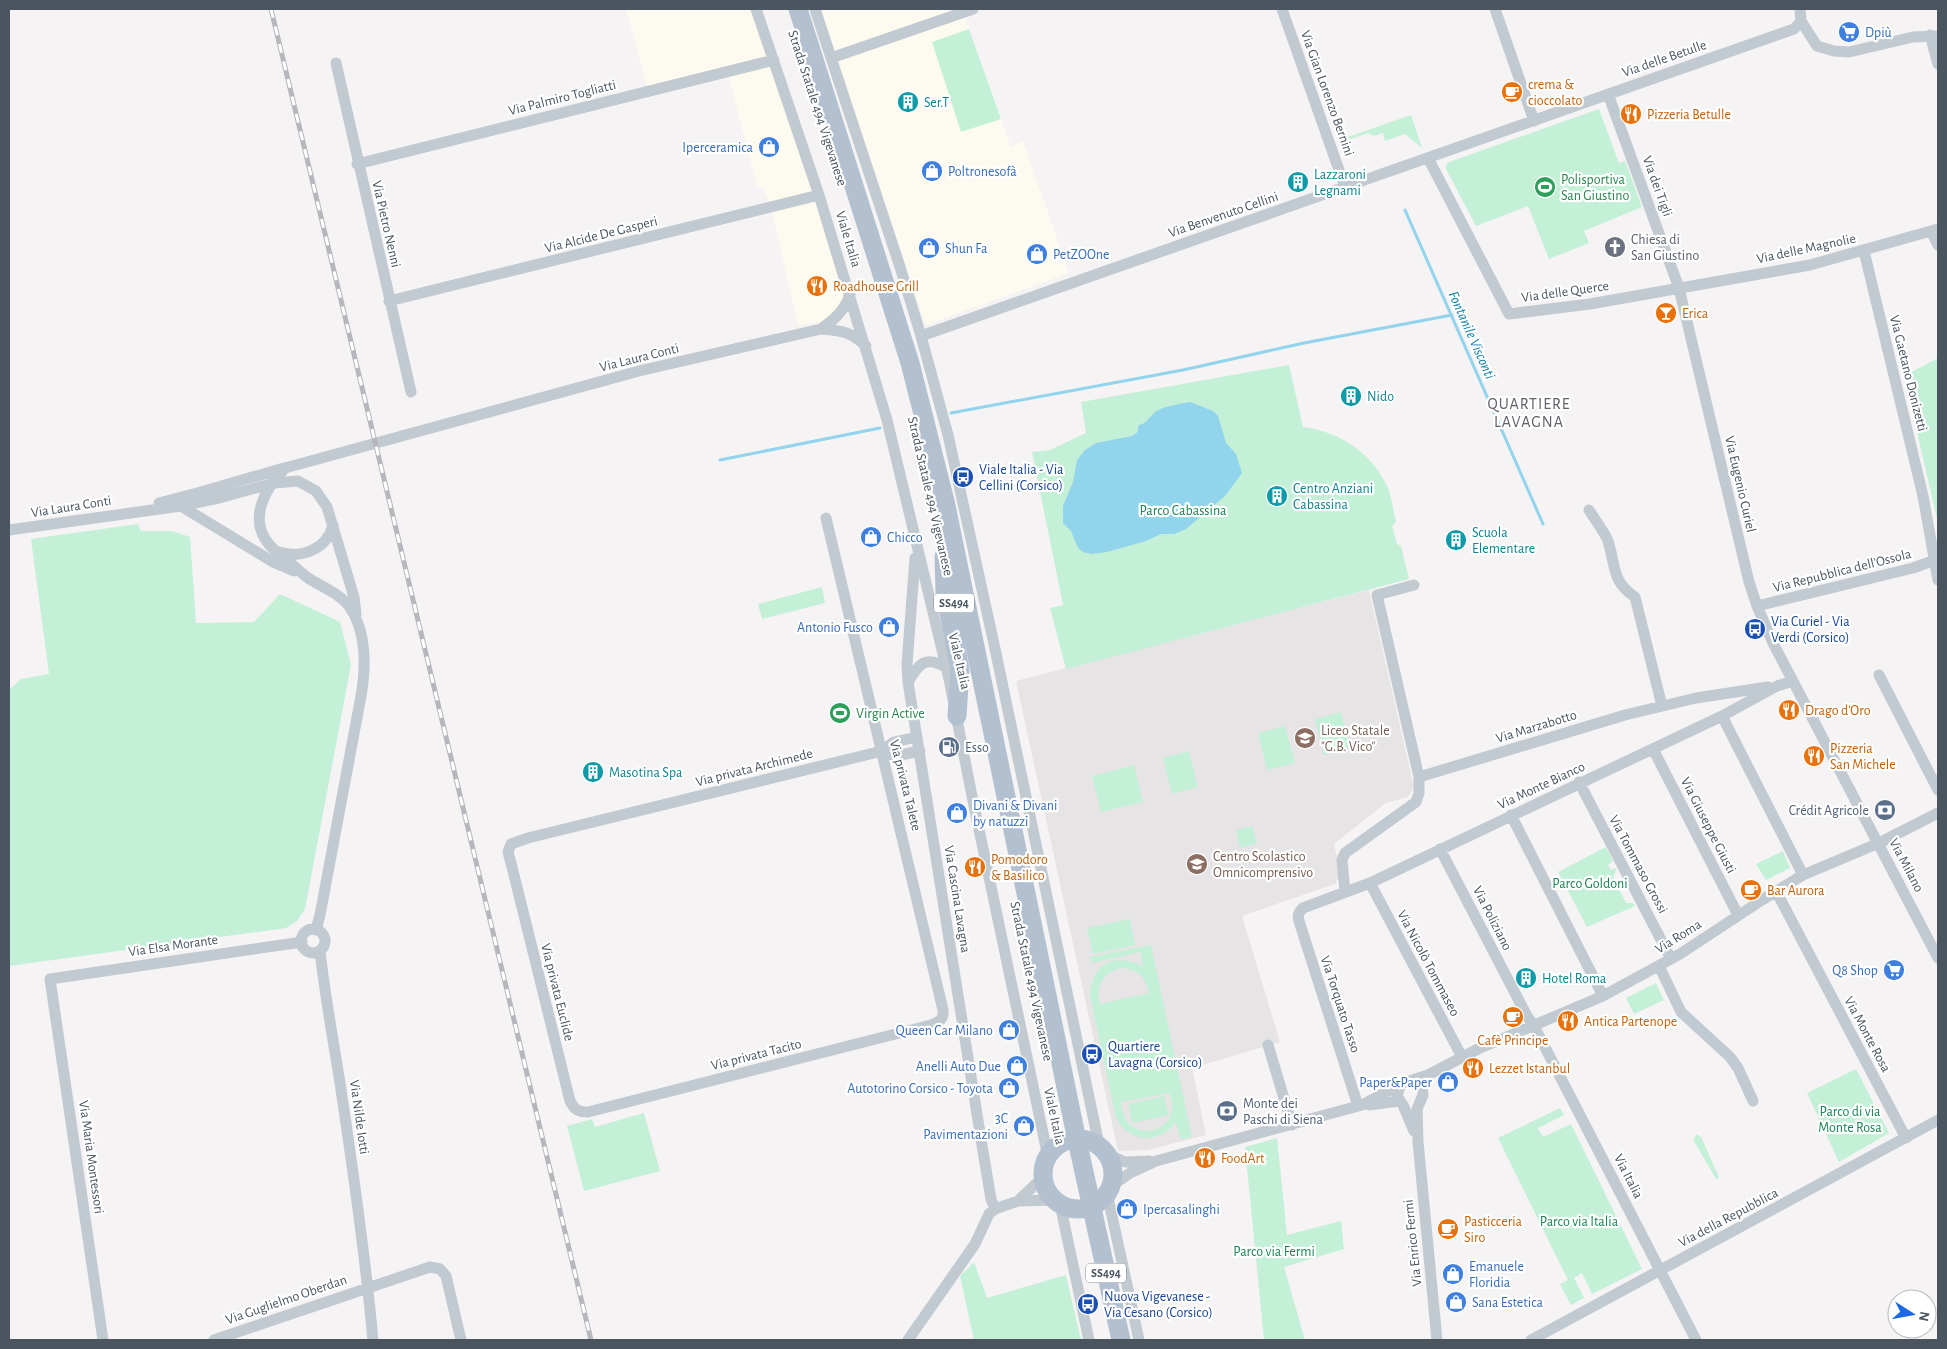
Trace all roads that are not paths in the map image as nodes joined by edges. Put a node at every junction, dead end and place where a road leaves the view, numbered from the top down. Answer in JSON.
{"nodes":[{"id":1,"x":756,"y":9,"type":"edge"},
{"id":2,"x":786,"y":9,"type":"edge"},
{"id":3,"x":798,"y":9,"type":"edge"},
{"id":4,"x":815,"y":9,"type":"edge"},
{"id":5,"x":973,"y":9,"type":"edge"},
{"id":6,"x":1282,"y":9,"type":"edge"},
{"id":7,"x":1495,"y":9,"type":"edge"},
{"id":8,"x":1800,"y":9,"type":"edge"},
{"id":9,"x":1800,"y":21,"type":"junction"},
{"id":10,"x":1934,"y":35,"type":"edge"},
{"id":11,"x":830,"y":58,"type":"junction"},
{"id":12,"x":774,"y":60,"type":"junction"},
{"id":13,"x":336,"y":63,"type":"dead end"},
{"id":14,"x":1938,"y":64,"type":"edge"},
{"id":15,"x":1608,"y":94,"type":"junction"},
{"id":16,"x":848,"y":111,"type":"junction"},
{"id":17,"x":1534,"y":121,"type":"junction"},
{"id":18,"x":1428,"y":158,"type":"junction"},
{"id":19,"x":357,"y":164,"type":"junction"},
{"id":20,"x":1345,"y":187,"type":"junction"},
{"id":21,"x":819,"y":195,"type":"junction"},
{"id":22,"x":859,"y":200,"type":"junction"},
{"id":23,"x":1935,"y":230,"type":"edge"},
{"id":24,"x":1938,"y":245,"type":"edge"},
{"id":25,"x":1864,"y":251,"type":"junction"},
{"id":26,"x":1679,"y":288,"type":"junction"},
{"id":27,"x":850,"y":295,"type":"junction"},
{"id":28,"x":389,"y":301,"type":"junction"},
{"id":29,"x":821,"y":329,"type":"junction"},
{"id":30,"x":921,"y":336,"type":"junction"},
{"id":31,"x":866,"y":346,"type":"junction"},
{"id":32,"x":411,"y":392,"type":"dead end"},
{"id":33,"x":285,"y":468,"type":"junction"},
{"id":34,"x":181,"y":506,"type":"junction"},
{"id":35,"x":1589,"y":510,"type":"dead end"},
{"id":36,"x":138,"y":511,"type":"junction"},
{"id":37,"x":826,"y":518,"type":"dead end"},
{"id":38,"x":332,"y":525,"type":"junction"},
{"id":39,"x":9,"y":530,"type":"edge"},
{"id":40,"x":913,"y":536,"type":"junction"},
{"id":41,"x":273,"y":548,"type":"junction"},
{"id":42,"x":944,"y":556,"type":"junction"},
{"id":43,"x":1936,"y":560,"type":"edge"},
{"id":44,"x":307,"y":577,"type":"junction"},
{"id":45,"x":1938,"y":580,"type":"edge"},
{"id":46,"x":1414,"y":585,"type":"dead end"},
{"id":47,"x":928,"y":590,"type":"junction"},
{"id":48,"x":913,"y":593,"type":"junction"},
{"id":49,"x":1757,"y":606,"type":"junction"},
{"id":50,"x":357,"y":620,"type":"junction"},
{"id":51,"x":947,"y":668,"type":"junction"},
{"id":52,"x":1879,"y":675,"type":"dead end"},
{"id":53,"x":1792,"y":681,"type":"junction"},
{"id":54,"x":908,"y":682,"type":"junction"},
{"id":55,"x":1777,"y":686,"type":"junction"},
{"id":56,"x":1662,"y":706,"type":"junction"},
{"id":57,"x":957,"y":716,"type":"junction"},
{"id":58,"x":1722,"y":716,"type":"junction"},
{"id":59,"x":917,"y":737,"type":"junction"},
{"id":60,"x":1653,"y":749,"type":"junction"},
{"id":61,"x":920,"y":751,"type":"junction"},
{"id":62,"x":882,"y":752,"type":"junction"},
{"id":63,"x":1419,"y":777,"type":"junction"},
{"id":64,"x":1579,"y":782,"type":"junction"},
{"id":65,"x":1938,"y":790,"type":"edge"},
{"id":66,"x":1938,"y":813,"type":"edge"},
{"id":67,"x":1511,"y":815,"type":"junction"},
{"id":68,"x":1879,"y":843,"type":"junction"},
{"id":69,"x":1440,"y":849,"type":"junction"},
{"id":70,"x":512,"y":866,"type":"joint"},
{"id":71,"x":1803,"y":875,"type":"junction"},
{"id":72,"x":1370,"y":883,"type":"junction"},
{"id":73,"x":1776,"y":891,"type":"junction"},
{"id":74,"x":1345,"y":892,"type":"junction"},
{"id":75,"x":1300,"y":911,"type":"joint"},
{"id":76,"x":1738,"y":915,"type":"junction"},
{"id":77,"x":316,"y":930,"type":"junction"},
{"id":78,"x":1938,"y":931,"type":"edge"},
{"id":79,"x":1927,"y":937,"type":"junction"},
{"id":80,"x":302,"y":942,"type":"junction"},
{"id":81,"x":320,"y":951,"type":"junction"},
{"id":82,"x":1938,"y":958,"type":"edge"},
{"id":83,"x":1671,"y":959,"type":"junction"},
{"id":84,"x":1659,"y":966,"type":"junction"},
{"id":85,"x":50,"y":979,"type":"joint"},
{"id":86,"x":1604,"y":996,"type":"junction"},
{"id":87,"x":931,"y":1025,"type":"joint"},
{"id":88,"x":1534,"y":1026,"type":"junction"},
{"id":89,"x":1268,"y":1046,"type":"dead end"},
{"id":90,"x":1462,"y":1057,"type":"junction"},
{"id":91,"x":1428,"y":1075,"type":"junction"},
{"id":92,"x":1412,"y":1081,"type":"junction"},
{"id":93,"x":1400,"y":1086,"type":"junction"},
{"id":94,"x":1422,"y":1090,"type":"junction"},
{"id":95,"x":1753,"y":1101,"type":"dead end"},
{"id":96,"x":1401,"y":1103,"type":"junction"},
{"id":97,"x":1419,"y":1104,"type":"junction"},
{"id":98,"x":1360,"y":1106,"type":"junction"},
{"id":99,"x":588,"y":1112,"type":"joint"},
{"id":100,"x":1938,"y":1120,"type":"edge"},
{"id":101,"x":1292,"y":1125,"type":"junction"},
{"id":102,"x":1906,"y":1138,"type":"junction"},
{"id":103,"x":1072,"y":1140,"type":"junction"},
{"id":104,"x":1418,"y":1142,"type":"junction"},
{"id":105,"x":1104,"y":1151,"type":"junction"},
{"id":106,"x":1156,"y":1161,"type":"junction"},
{"id":107,"x":1045,"y":1164,"type":"junction"},
{"id":108,"x":1108,"y":1190,"type":"junction"},
{"id":109,"x":1018,"y":1201,"type":"junction"},
{"id":110,"x":1057,"y":1202,"type":"junction"},
{"id":111,"x":1086,"y":1207,"type":"junction"},
{"id":112,"x":995,"y":1208,"type":"junction"},
{"id":113,"x":1660,"y":1271,"type":"junction"},
{"id":114,"x":368,"y":1287,"type":"junction"},
{"id":115,"x":244,"y":1335,"type":"edge"},
{"id":116,"x":103,"y":1340,"type":"edge"},
{"id":117,"x":214,"y":1340,"type":"edge"},
{"id":118,"x":374,"y":1340,"type":"edge"},
{"id":119,"x":461,"y":1340,"type":"edge"},
{"id":120,"x":908,"y":1340,"type":"edge"},
{"id":121,"x":1089,"y":1340,"type":"edge"},
{"id":122,"x":1108,"y":1340,"type":"edge"},
{"id":123,"x":1121,"y":1340,"type":"edge"},
{"id":124,"x":1139,"y":1340,"type":"edge"},
{"id":125,"x":1437,"y":1340,"type":"edge"},
{"id":126,"x":1531,"y":1340,"type":"edge"},
{"id":127,"x":1696,"y":1340,"type":"edge"}],
"edges":[{"from":1,"to":12,"type":"street","name":"Viale Italia"},
{"from":2,"to":42,"type":"main road","name":"Strada Statale 494 Vigevanese","number":"SS494"},
{"from":3,"to":22,"type":"main road","name":"Strada Statale 494 Vigevanese","number":"SS494"},
{"from":4,"to":11,"type":"street","name":"Viale Italia"},
{"from":5,"to":11,"type":"street"},
{"from":6,"to":20,"type":"street","name":"Via Gian Lorenzo Bernini"},
{"from":7,"to":17,"type":"street"},
{"from":8,"to":9,"type":"street"},
{"from":9,"to":10,"type":"street"},
{"from":9,"to":15,"type":"street","name":"Via delle Betulle"},
{"from":10,"to":14,"type":"street"},
{"from":11,"to":16,"type":"street","name":"Viale Italia"},
{"from":12,"to":19,"type":"street","name":"Via Palmiro Togliatti"},
{"from":12,"to":21,"type":"street","name":"Viale Italia"},
{"from":13,"to":19,"type":"street","name":"Via Pietro Nenni"},
{"from":15,"to":17,"type":"street","name":"Via delle Betulle"},
{"from":15,"to":26,"type":"street","name":"Via dei Tigli"},
{"from":16,"to":22,"type":"street","name":"Viale Italia"},
{"from":16,"to":30,"type":"street","name":"Viale Italia"},
{"from":17,"to":18,"type":"street","name":"Via Benvenuto Cellini"},
{"from":18,"to":20,"type":"street","name":"Via Benvenuto Cellini"},
{"from":18,"to":26,"type":"street","name":"Via delle Querce"},
{"from":19,"to":28,"type":"street","name":"Via Pietro Nenni"},
{"from":20,"to":30,"type":"street","name":"Via Benvenuto Cellini"},
{"from":21,"to":27,"type":"street","name":"Viale Italia"},
{"from":21,"to":28,"type":"street","name":"Via Alcide De Gasperi"},
{"from":22,"to":103,"type":"main road","name":"Strada Statale 494 Vigevanese","number":"SS494"},
{"from":23,"to":24,"type":"street"},
{"from":23,"to":25,"type":"street","name":"Via delle Magnolie"},
{"from":25,"to":26,"type":"street","name":"Via delle Magnolie"},
{"from":25,"to":43,"type":"street","name":"Via Gaetano Donizetti"},
{"from":26,"to":49,"type":"street","name":"Via Eugenio Curiel"},
{"from":27,"to":29,"type":"street","name":"Via Laura Conti"},
{"from":27,"to":31,"type":"street","name":"Viale Italia"},
{"from":28,"to":32,"type":"street","name":"Via Pietro Nenni"},
{"from":29,"to":31,"type":"street","name":"Via Laura Conti"},
{"from":29,"to":33,"type":"street","name":"Via Laura Conti"},
{"from":30,"to":105,"type":"street","name":"Viale Italia"},
{"from":31,"to":40,"type":"street","name":"Viale Italia"},
{"from":33,"to":36,"type":"street","name":"Via Laura Conti"},
{"from":33,"to":41,"type":"street"},
{"from":34,"to":36,"type":"street"},
{"from":34,"to":38,"type":"street"},
{"from":34,"to":44,"type":"street"},
{"from":35,"to":56,"type":"street"},
{"from":36,"to":39,"type":"street","name":"Via Laura Conti"},
{"from":37,"to":62,"type":"street","name":"Via privata Talete"},
{"from":38,"to":41,"type":"street"},
{"from":38,"to":50,"type":"street"},
{"from":40,"to":47,"type":"street","name":"Viale Italia"},
{"from":40,"to":48,"type":"street","name":"Via Cascina Lavagna"},
{"from":41,"to":44,"type":"street"},
{"from":42,"to":57,"type":"main road"},
{"from":42,"to":103,"type":"main road","name":"Strada Statale 494 Vigevanese","number":"SS494"},
{"from":43,"to":45,"type":"street","name":"Via Gaetano Donizetti"},
{"from":43,"to":49,"type":"street","name":"Via Repubblica dell'Ossola"},
{"from":44,"to":50,"type":"street"},
{"from":46,"to":63,"type":"street"},
{"from":47,"to":48,"type":"street"},
{"from":47,"to":51,"type":"street","name":"Viale Italia"},
{"from":48,"to":54,"type":"street","name":"Via Cascina Lavagna"},
{"from":49,"to":53,"type":"street","name":"Via Eugenio Curiel"},
{"from":50,"to":77,"type":"street"},
{"from":51,"to":54,"type":"street"},
{"from":51,"to":57,"type":"street","name":"Viale Italia"},
{"from":52,"to":65,"type":"street"},
{"from":53,"to":55,"type":"street","name":"Via Monte Bianco"},
{"from":53,"to":68,"type":"street","name":"Via Milano"},
{"from":54,"to":59,"type":"street","name":"Via Cascina Lavagna"},
{"from":55,"to":56,"type":"street","name":"Via Marzabotto"},
{"from":55,"to":58,"type":"street","name":"Via Monte Bianco"},
{"from":56,"to":63,"type":"street","name":"Via Marzabotto"},
{"from":57,"to":107,"type":"street","name":"Viale Italia"},
{"from":58,"to":60,"type":"street","name":"Via Monte Bianco"},
{"from":58,"to":71,"type":"street"},
{"from":59,"to":61,"type":"street","name":"Via Cascina Lavagna"},
{"from":59,"to":62,"type":"street"},
{"from":60,"to":64,"type":"street","name":"Via Monte Bianco"},
{"from":60,"to":76,"type":"street","name":"Via Giuseppe Giusti"},
{"from":61,"to":62,"type":"street"},
{"from":61,"to":112,"type":"street","name":"Via Cascina Lavagna"},
{"from":62,"to":70,"type":"street","name":"Via privata Archimede"},
{"from":62,"to":87,"type":"street","name":"Via privata Talete"},
{"from":63,"to":74,"type":"street"},
{"from":64,"to":67,"type":"street","name":"Via Monte Bianco"},
{"from":64,"to":83,"type":"street","name":"Via Tommaso Grossi"},
{"from":66,"to":68,"type":"street","name":"Via Roma"},
{"from":67,"to":69,"type":"street","name":"Via Monte Bianco"},
{"from":67,"to":86,"type":"street"},
{"from":68,"to":71,"type":"street","name":"Via Roma"},
{"from":68,"to":79,"type":"street","name":"Via Milano"},
{"from":69,"to":72,"type":"street","name":"Via Monte Bianco"},
{"from":69,"to":88,"type":"street","name":"Via Poliziano"},
{"from":70,"to":99,"type":"street","name":"Via privata Euclide"},
{"from":71,"to":73,"type":"street","name":"Via Roma"},
{"from":72,"to":74,"type":"street","name":"Via Monte Bianco"},
{"from":72,"to":90,"type":"street","name":"Via Nicolò Tommaseo"},
{"from":73,"to":76,"type":"street","name":"Via Roma"},
{"from":73,"to":102,"type":"street","name":"Via Monte Rosa"},
{"from":74,"to":75,"type":"street","name":"Via Monte Bianco"},
{"from":75,"to":98,"type":"street","name":"Via Torquato Tasso"},
{"from":76,"to":83,"type":"street","name":"Via Roma"},
{"from":77,"to":80,"type":"street"},
{"from":77,"to":81,"type":"street"},
{"from":78,"to":79,"type":"street"},
{"from":79,"to":82,"type":"street","name":"Via Milano"},
{"from":80,"to":81,"type":"street"},
{"from":80,"to":85,"type":"street","name":"Via Elsa Morante"},
{"from":81,"to":114,"type":"street","name":"Via Nilde Iotti"},
{"from":83,"to":84,"type":"street","name":"Via Roma"},
{"from":84,"to":86,"type":"street","name":"Via Roma"},
{"from":84,"to":95,"type":"street"},
{"from":85,"to":116,"type":"street","name":"Via Maria Montessori"},
{"from":86,"to":88,"type":"street","name":"Via Roma"},
{"from":87,"to":99,"type":"street","name":"Via privata Tacito"},
{"from":88,"to":90,"type":"street","name":"Via Roma"},
{"from":88,"to":113,"type":"street","name":"Via Italia"},
{"from":89,"to":101,"type":"street"},
{"from":90,"to":91,"type":"street","name":"Via Roma"},
{"from":91,"to":92,"type":"street","name":"Via Roma"},
{"from":91,"to":94,"type":"street"},
{"from":92,"to":93,"type":"street"},
{"from":92,"to":94,"type":"street"},
{"from":93,"to":96,"type":"street"},
{"from":93,"to":98,"type":"street"},
{"from":94,"to":97,"type":"street"},
{"from":96,"to":97,"type":"street"},
{"from":96,"to":98,"type":"street"},
{"from":96,"to":104,"type":"street","name":"Via Enrico Fermi"},
{"from":97,"to":104,"type":"street","name":"Via Enrico Fermi"},
{"from":98,"to":101,"type":"street"},
{"from":100,"to":102,"type":"street","name":"Via della Repubblica"},
{"from":101,"to":106,"type":"street"},
{"from":102,"to":113,"type":"street","name":"Via della Repubblica"},
{"from":103,"to":105,"type":"main road"},
{"from":103,"to":107,"type":"main road"},
{"from":103,"to":111,"type":"main road","name":"Strada Statale 494 Vigevanese","number":"SS494"},
{"from":104,"to":125,"type":"street","name":"Via Enrico Fermi"},
{"from":105,"to":106,"type":"street"},
{"from":105,"to":108,"type":"main road"},
{"from":106,"to":108,"type":"street"},
{"from":107,"to":109,"type":"street"},
{"from":107,"to":110,"type":"main road"},
{"from":108,"to":111,"type":"main road"},
{"from":108,"to":124,"type":"street"},
{"from":109,"to":110,"type":"street"},
{"from":109,"to":112,"type":"street"},
{"from":110,"to":111,"type":"main road"},
{"from":110,"to":121,"type":"street"},
{"from":111,"to":122,"type":"main road","number":"SS494"},
{"from":111,"to":123,"type":"main road","number":"SS494"},
{"from":112,"to":120,"type":"street"},
{"from":113,"to":126,"type":"street","name":"Via della Repubblica"},
{"from":113,"to":127,"type":"street","name":"Via Italia"},
{"from":114,"to":115,"type":"street","name":"Via Guglielmo Oberdan"},
{"from":114,"to":118,"type":"street","name":"Via Nilde Iotti"},
{"from":114,"to":119,"type":"street","name":"Via Guglielmo Oberdan"},
{"from":115,"to":117,"type":"street","name":"Via Guglielmo Oberdan"}]}
